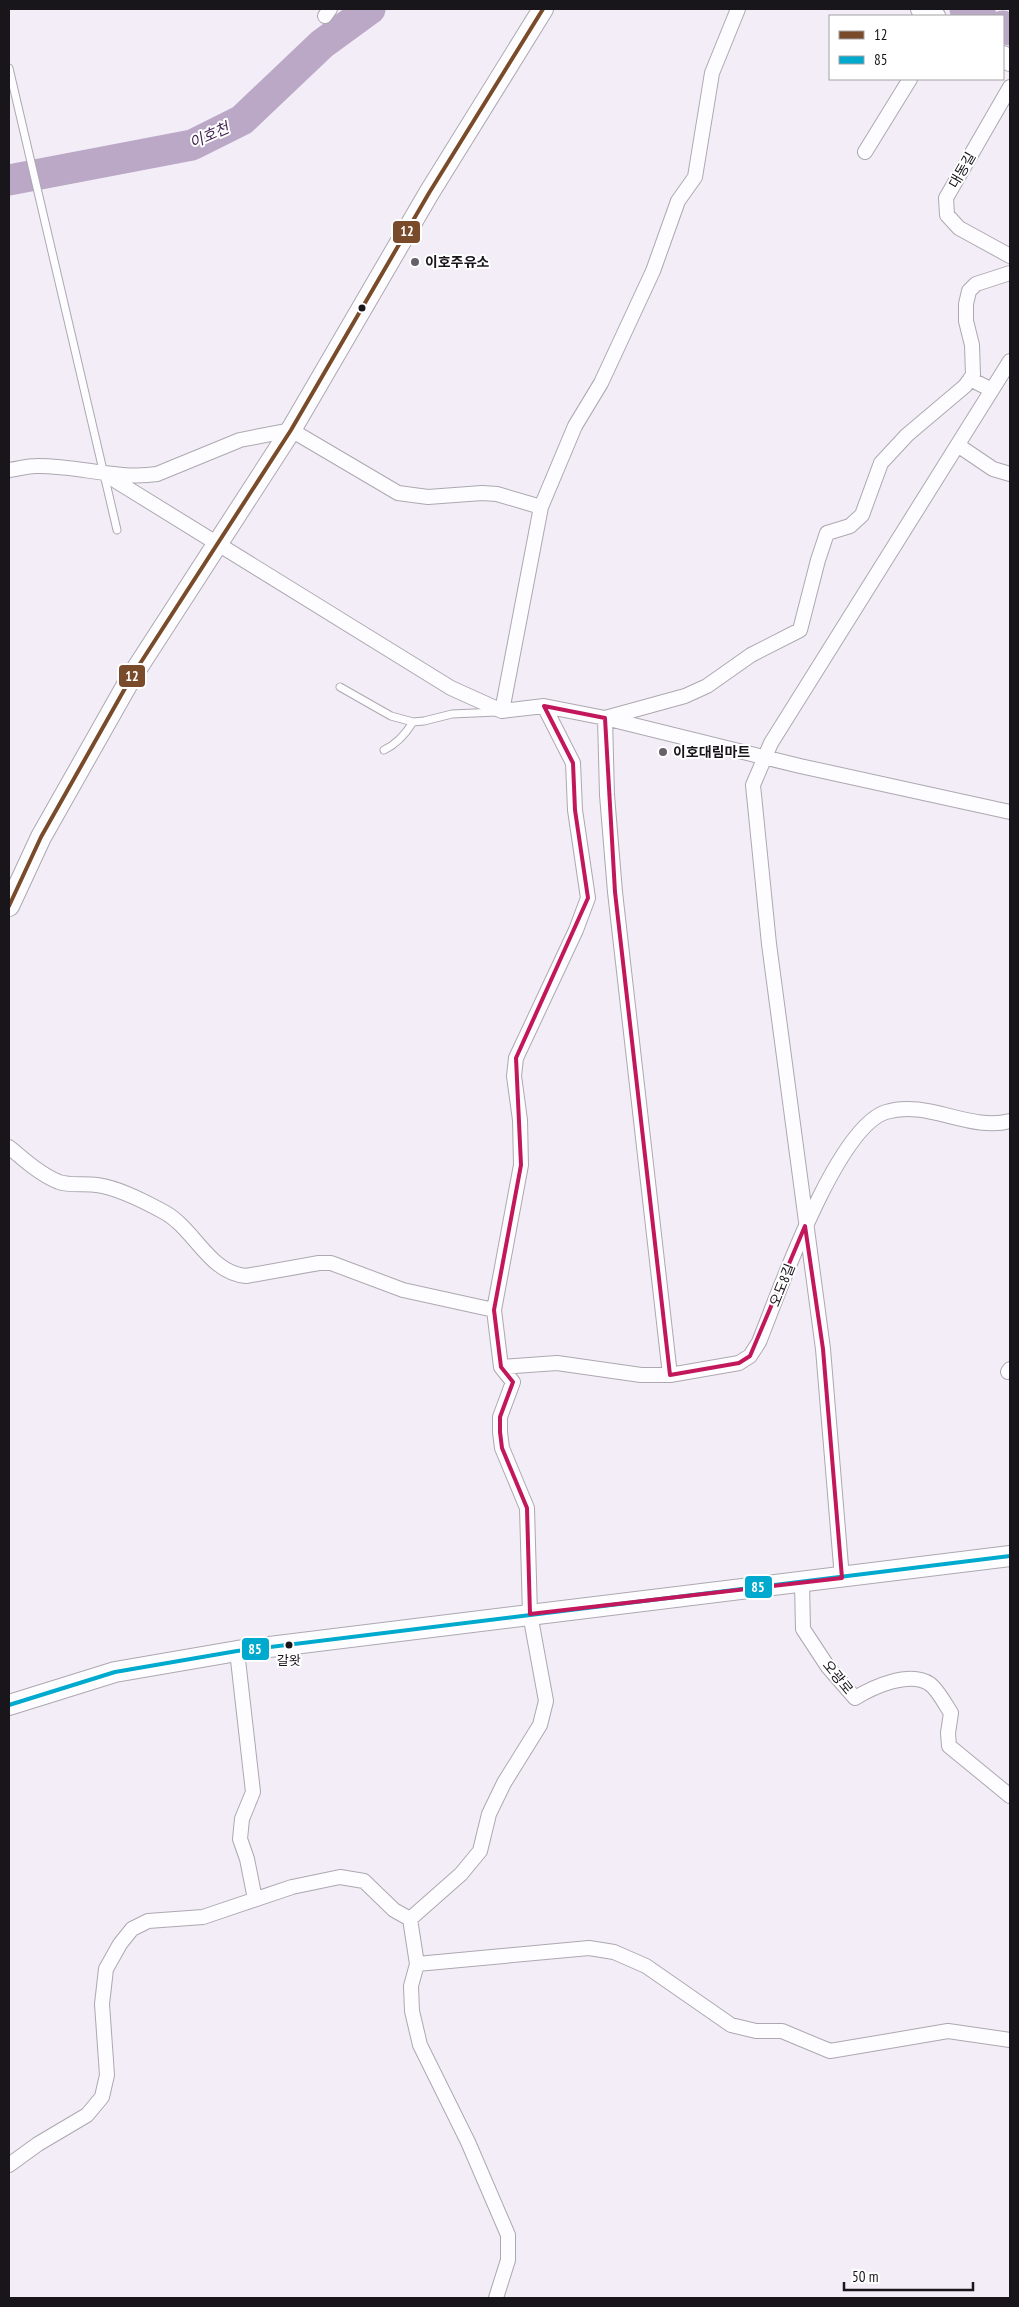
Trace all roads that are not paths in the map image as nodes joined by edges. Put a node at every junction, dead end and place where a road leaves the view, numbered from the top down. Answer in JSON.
{"nodes":[{"id":1,"x":543,"y":9,"type":"edge"},
{"id":2,"x":738,"y":9,"type":"edge"},
{"id":3,"x":921,"y":9,"type":"edge"},
{"id":4,"x":933,"y":15,"type":"edge"},
{"id":5,"x":9,"y":68,"type":"edge"},
{"id":6,"x":909,"y":80,"type":"edge"},
{"id":7,"x":1010,"y":87,"type":"edge"},
{"id":8,"x":865,"y":152,"type":"dead end"},
{"id":9,"x":1010,"y":256,"type":"edge"},
{"id":10,"x":1010,"y":273,"type":"edge"},
{"id":11,"x":1010,"y":361,"type":"edge"},
{"id":12,"x":970,"y":379,"type":"junction"},
{"id":13,"x":992,"y":390,"type":"junction"},
{"id":14,"x":291,"y":430,"type":"junction"},
{"id":15,"x":959,"y":446,"type":"junction"},
{"id":16,"x":9,"y":470,"type":"edge"},
{"id":17,"x":103,"y":473,"type":"junction"},
{"id":18,"x":1010,"y":474,"type":"edge"},
{"id":19,"x":542,"y":507,"type":"junction"},
{"id":20,"x":117,"y":530,"type":"dead end"},
{"id":21,"x":218,"y":544,"type":"junction"},
{"id":22,"x":340,"y":687,"type":"dead end"},
{"id":23,"x":544,"y":706,"type":"junction"},
{"id":24,"x":502,"y":711,"type":"junction"},
{"id":25,"x":605,"y":718,"type":"junction"},
{"id":26,"x":413,"y":722,"type":"junction"},
{"id":27,"x":384,"y":750,"type":"dead end"},
{"id":28,"x":765,"y":757,"type":"junction"},
{"id":29,"x":1010,"y":812,"type":"edge"},
{"id":30,"x":9,"y":906,"type":"edge"},
{"id":31,"x":1010,"y":1121,"type":"edge"},
{"id":32,"x":9,"y":1147,"type":"edge"},
{"id":33,"x":805,"y":1226,"type":"junction"},
{"id":34,"x":494,"y":1310,"type":"junction"},
{"id":35,"x":501,"y":1367,"type":"junction"},
{"id":36,"x":670,"y":1375,"type":"junction"},
{"id":37,"x":1010,"y":1556,"type":"edge"},
{"id":38,"x":842,"y":1578,"type":"junction"},
{"id":39,"x":802,"y":1583,"type":"junction"},
{"id":40,"x":530,"y":1614,"type":"junction"},
{"id":41,"x":237,"y":1651,"type":"junction"},
{"id":42,"x":9,"y":1705,"type":"edge"},
{"id":43,"x":1010,"y":1796,"type":"edge"},
{"id":44,"x":255,"y":1899,"type":"junction"},
{"id":45,"x":410,"y":1919,"type":"junction"},
{"id":46,"x":417,"y":1964,"type":"junction"},
{"id":47,"x":1010,"y":2040,"type":"edge"},
{"id":48,"x":9,"y":2165,"type":"edge"},
{"id":49,"x":496,"y":2298,"type":"edge"}],
"edges":[{"from":1,"to":14,"type":"main road"},
{"from":2,"to":19,"type":"street"},
{"from":3,"to":4,"type":"main road"},
{"from":5,"to":17,"type":"lane"},
{"from":6,"to":8,"type":"street"},
{"from":7,"to":9,"type":"street","name":"대동길"},
{"from":10,"to":12,"type":"street"},
{"from":11,"to":13,"type":"street"},
{"from":12,"to":13,"type":"street"},
{"from":12,"to":25,"type":"street"},
{"from":13,"to":15,"type":"street"},
{"from":14,"to":17,"type":"street"},
{"from":14,"to":19,"type":"street"},
{"from":14,"to":21,"type":"main road"},
{"from":15,"to":18,"type":"street"},
{"from":15,"to":28,"type":"street"},
{"from":16,"to":17,"type":"street"},
{"from":17,"to":20,"type":"lane"},
{"from":17,"to":21,"type":"street"},
{"from":19,"to":24,"type":"street"},
{"from":21,"to":24,"type":"street"},
{"from":21,"to":30,"type":"main road"},
{"from":22,"to":26,"type":"lane"},
{"from":23,"to":24,"type":"street"},
{"from":23,"to":25,"type":"street"},
{"from":23,"to":34,"type":"street"},
{"from":24,"to":26,"type":"lane"},
{"from":25,"to":28,"type":"street"},
{"from":25,"to":36,"type":"street"},
{"from":26,"to":27,"type":"lane"},
{"from":28,"to":29,"type":"street"},
{"from":28,"to":33,"type":"street"},
{"from":31,"to":33,"type":"street","name":"오도8길"},
{"from":32,"to":34,"type":"street"},
{"from":33,"to":36,"type":"street","name":"오도8길"},
{"from":33,"to":38,"type":"street"},
{"from":34,"to":35,"type":"street"},
{"from":35,"to":36,"type":"street","name":"오도8길"},
{"from":35,"to":40,"type":"street"},
{"from":37,"to":38,"type":"main road"},
{"from":38,"to":39,"type":"main road"},
{"from":39,"to":40,"type":"main road"},
{"from":39,"to":43,"type":"street","name":"오광로"},
{"from":40,"to":41,"type":"main road"},
{"from":40,"to":45,"type":"street"},
{"from":41,"to":42,"type":"main road"},
{"from":41,"to":44,"type":"street"},
{"from":44,"to":45,"type":"street"},
{"from":44,"to":48,"type":"street"},
{"from":45,"to":46,"type":"street"},
{"from":46,"to":47,"type":"street"},
{"from":46,"to":49,"type":"street"}]}
